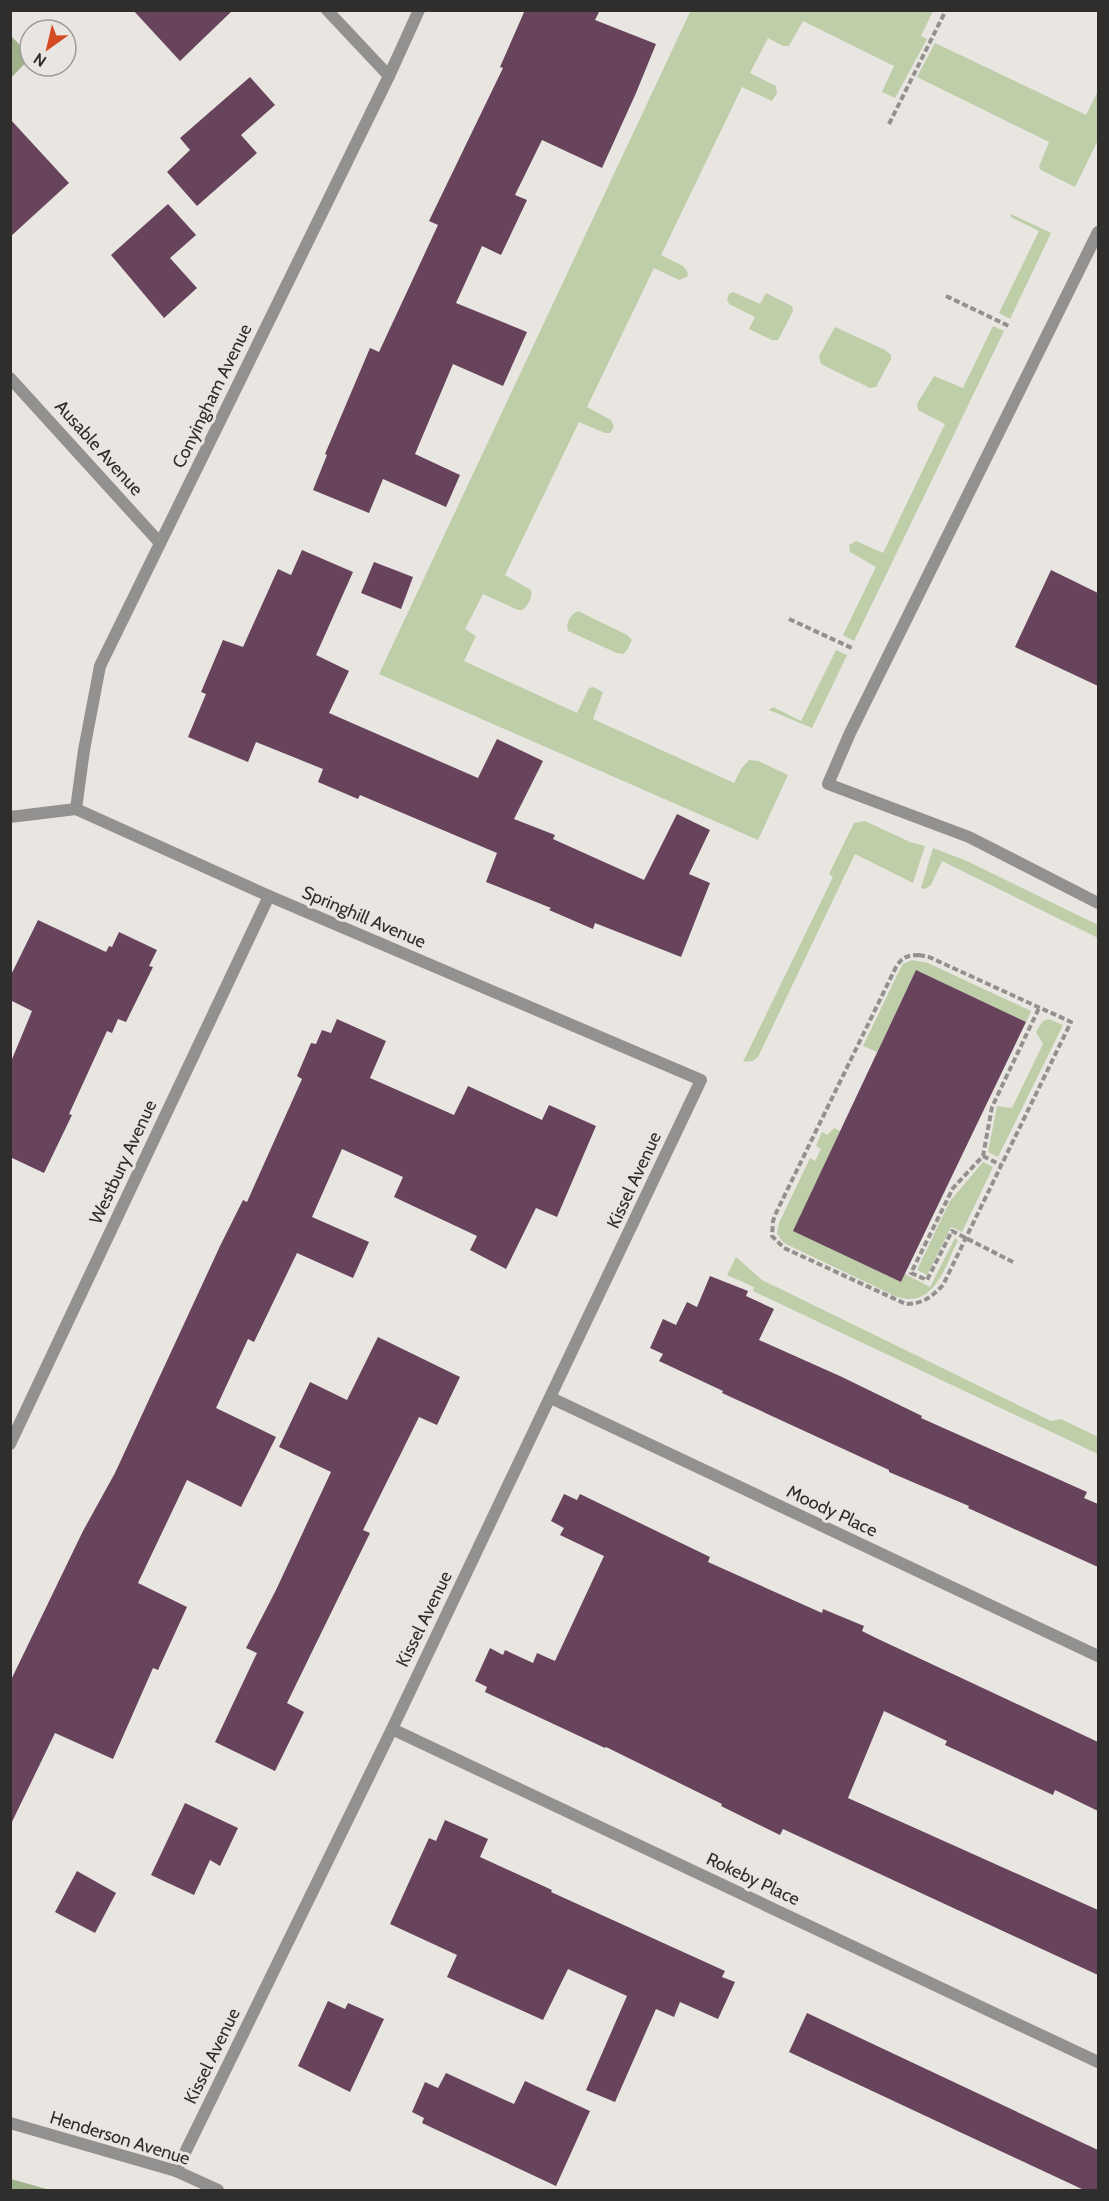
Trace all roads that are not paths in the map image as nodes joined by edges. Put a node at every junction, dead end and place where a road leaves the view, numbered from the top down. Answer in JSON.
{"nodes":[{"id":1,"x":327,"y":10,"type":"edge"},
{"id":2,"x":419,"y":10,"type":"edge"},
{"id":3,"x":389,"y":76,"type":"junction"},
{"id":4,"x":1098,"y":232,"type":"edge"},
{"id":5,"x":10,"y":378,"type":"edge"},
{"id":6,"x":160,"y":543,"type":"junction"},
{"id":7,"x":76,"y":808,"type":"junction"},
{"id":8,"x":10,"y":818,"type":"edge"},
{"id":9,"x":269,"y":896,"type":"junction"},
{"id":10,"x":1098,"y":903,"type":"edge"},
{"id":11,"x":701,"y":1080,"type":"joint"},
{"id":12,"x":551,"y":1398,"type":"junction"},
{"id":13,"x":10,"y":1444,"type":"edge"},
{"id":14,"x":1098,"y":1656,"type":"edge"},
{"id":15,"x":392,"y":1729,"type":"junction"},
{"id":16,"x":1098,"y":2062,"type":"edge"},
{"id":17,"x":10,"y":2124,"type":"edge"},
{"id":18,"x":176,"y":2171,"type":"junction"},
{"id":19,"x":218,"y":2190,"type":"edge"}],
"edges":[{"from":1,"to":3,"type":"street"},
{"from":2,"to":3,"type":"street","name":"Conyingham Avenue"},
{"from":3,"to":6,"type":"street","name":"Conyingham Avenue"},
{"from":4,"to":10,"type":"street"},
{"from":5,"to":6,"type":"street","name":"Ausable Avenue"},
{"from":6,"to":7,"type":"street","name":"Conyingham Avenue"},
{"from":7,"to":8,"type":"street"},
{"from":7,"to":9,"type":"street","name":"Springhill Avenue"},
{"from":9,"to":11,"type":"street","name":"Springhill Avenue"},
{"from":9,"to":13,"type":"street","name":"Westbury Avenue"},
{"from":11,"to":12,"type":"street","name":"Kissel Avenue"},
{"from":12,"to":14,"type":"street","name":"Moody Place"},
{"from":12,"to":15,"type":"street","name":"Kissel Avenue"},
{"from":15,"to":16,"type":"street","name":"Rokeby Place"},
{"from":15,"to":18,"type":"street","name":"Kissel Avenue"},
{"from":17,"to":18,"type":"street","name":"Henderson Avenue"},
{"from":18,"to":19,"type":"street","name":"Henderson Avenue"}]}
